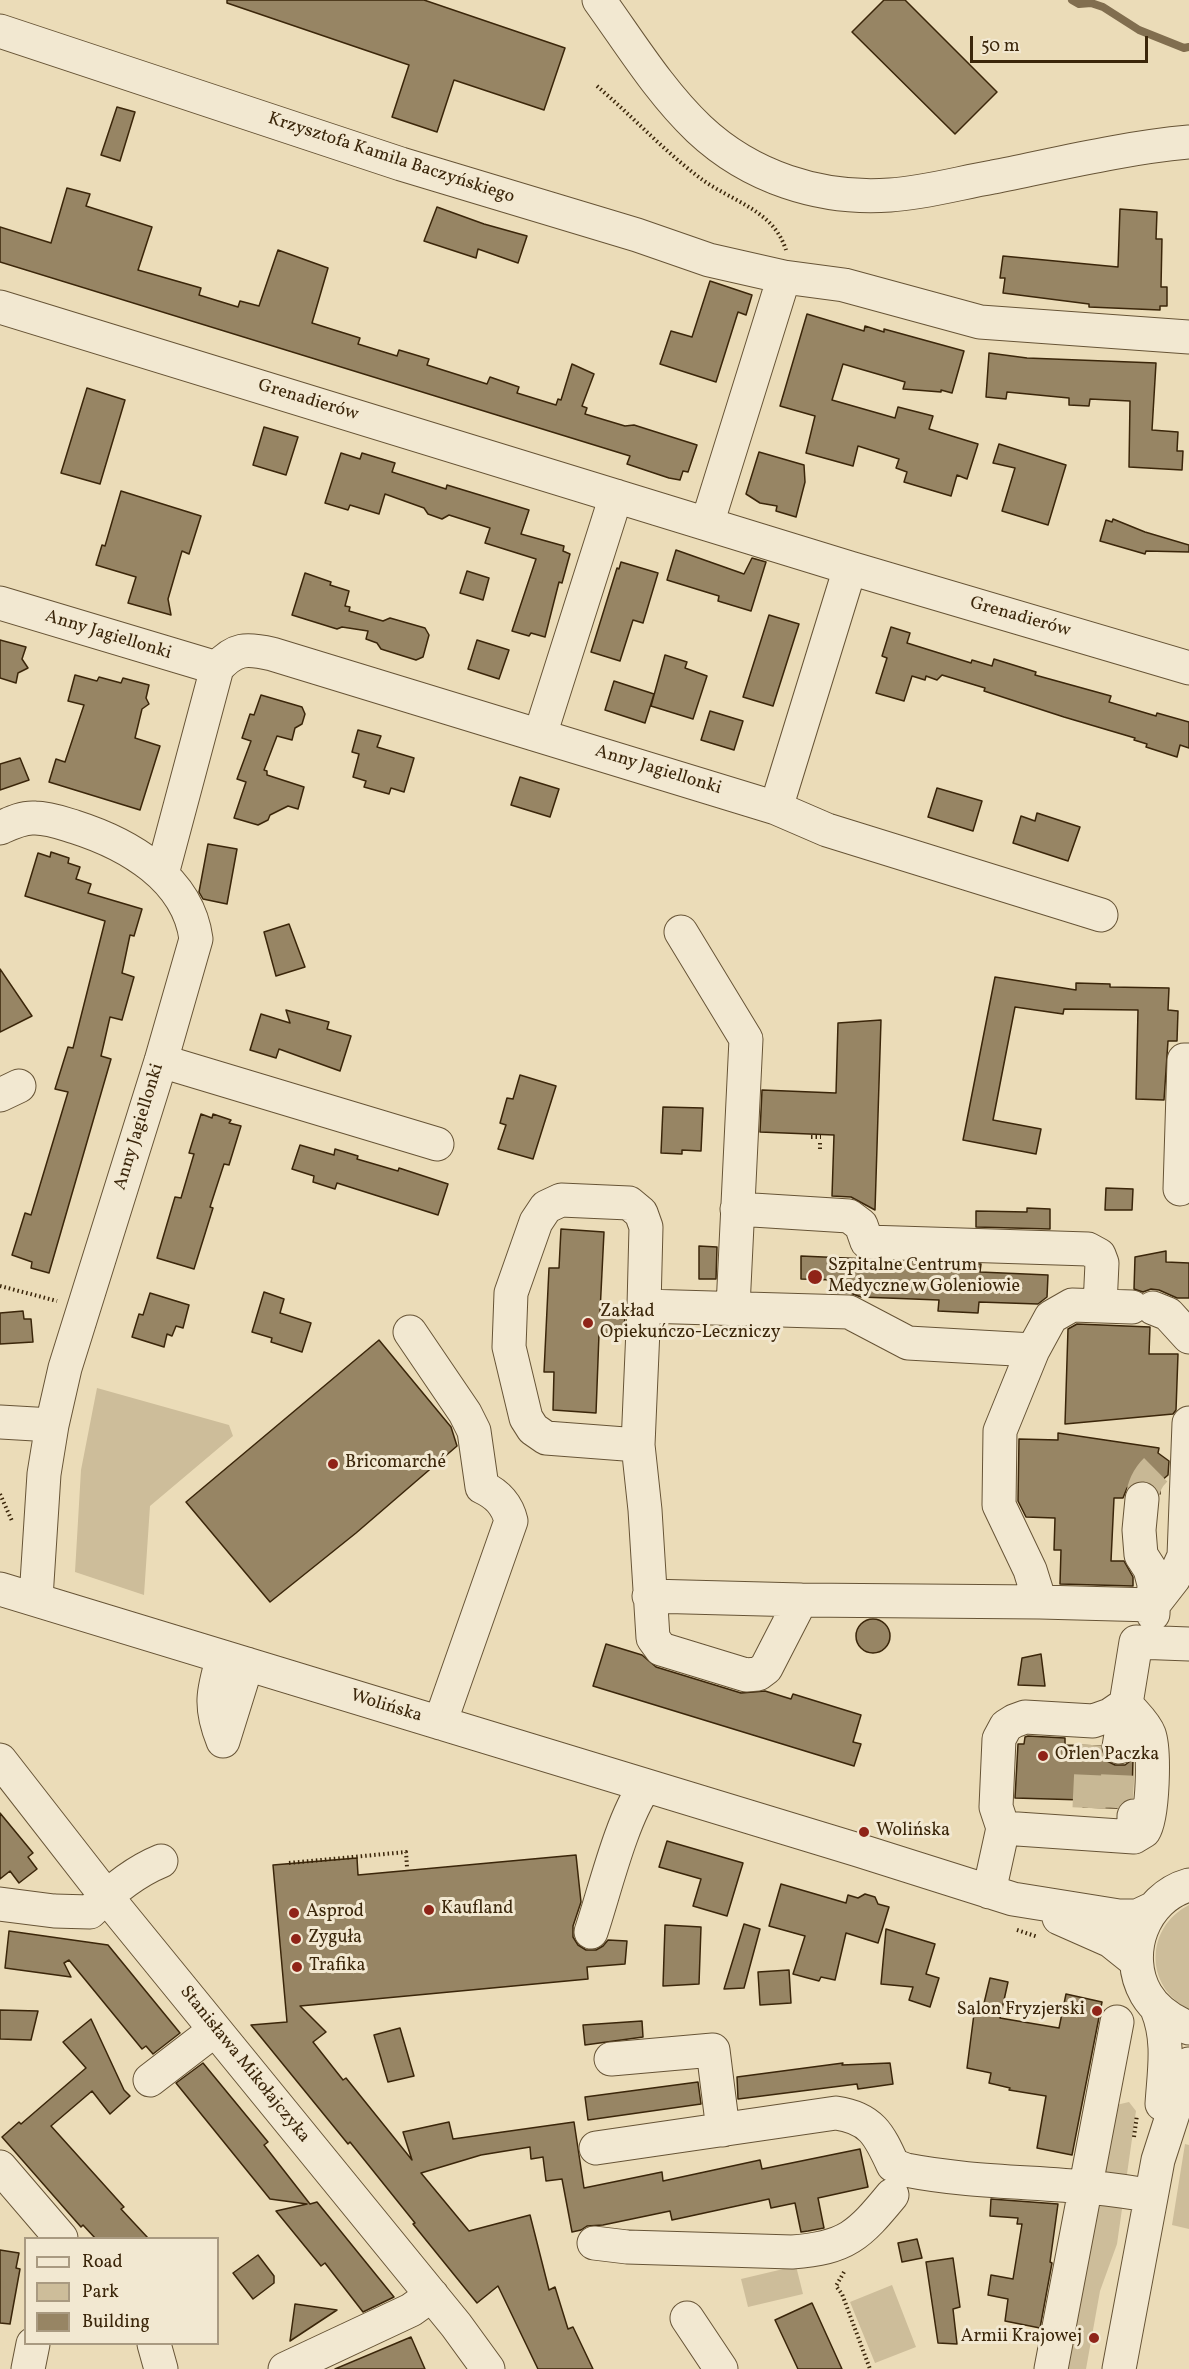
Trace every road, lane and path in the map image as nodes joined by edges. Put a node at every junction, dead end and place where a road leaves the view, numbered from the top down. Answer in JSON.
{"nodes":[{"id":1,"x":599,"y":0,"type":"edge"},
{"id":2,"x":0,"y":31,"type":"edge"},
{"id":3,"x":597,"y":86,"type":"dead end"},
{"id":4,"x":1189,"y":142,"type":"edge"},
{"id":5,"x":784,"y":277,"type":"junction"},
{"id":6,"x":0,"y":307,"type":"edge"},
{"id":7,"x":1189,"y":337,"type":"edge"},
{"id":8,"x":616,"y":496,"type":"junction"},
{"id":9,"x":707,"y":524,"type":"junction"},
{"id":10,"x":850,"y":568,"type":"junction"},
{"id":11,"x":0,"y":603,"type":"edge"},
{"id":12,"x":217,"y":668,"type":"junction"},
{"id":13,"x":1189,"y":668,"type":"edge"},
{"id":14,"x":540,"y":735,"type":"junction"},
{"id":15,"x":776,"y":808,"type":"junction"},
{"id":16,"x":0,"y":828,"type":"edge"},
{"id":17,"x":162,"y":874,"type":"junction"},
{"id":18,"x":1101,"y":915,"type":"dead end"},
{"id":19,"x":681,"y":932,"type":"dead end"},
{"id":20,"x":1189,"y":1060,"type":"edge"},
{"id":21,"x":161,"y":1061,"type":"junction"},
{"id":22,"x":811,"y":1137,"type":"dead end"},
{"id":23,"x":437,"y":1144,"type":"dead end"},
{"id":24,"x":820,"y":1149,"type":"dead end"},
{"id":25,"x":1180,"y":1189,"type":"dead end"},
{"id":26,"x":736,"y":1209,"type":"junction"},
{"id":27,"x":0,"y":1286,"type":"edge"},
{"id":28,"x":1100,"y":1305,"type":"junction"},
{"id":29,"x":644,"y":1306,"type":"junction"},
{"id":30,"x":733,"y":1307,"type":"junction"},
{"id":31,"x":84,"y":1309,"type":"junction"},
{"id":32,"x":410,"y":1332,"type":"dead end"},
{"id":33,"x":1189,"y":1337,"type":"edge"},
{"id":34,"x":1033,"y":1350,"type":"junction"},
{"id":35,"x":0,"y":1422,"type":"edge"},
{"id":36,"x":52,"y":1425,"type":"junction"},
{"id":37,"x":1181,"y":1443,"type":"edge"},
{"id":38,"x":638,"y":1445,"type":"junction"},
{"id":39,"x":1142,"y":1499,"type":"tunnel mouth"},
{"id":40,"x":0,"y":1589,"type":"edge"},
{"id":41,"x":649,"y":1596,"type":"junction"},
{"id":42,"x":36,"y":1598,"type":"junction"},
{"id":43,"x":801,"y":1600,"type":"junction"},
{"id":44,"x":1040,"y":1602,"type":"junction"},
{"id":45,"x":1153,"y":1605,"type":"junction"},
{"id":46,"x":1156,"y":1642,"type":"junction"},
{"id":47,"x":1189,"y":1644,"type":"edge"},
{"id":48,"x":440,"y":1723,"type":"junction"},
{"id":49,"x":1118,"y":1731,"type":"junction"},
{"id":50,"x":0,"y":1760,"type":"edge"},
{"id":51,"x":645,"y":1786,"type":"junction"},
{"id":52,"x":1003,"y":1828,"type":"junction"},
{"id":53,"x":161,"y":1861,"type":"dead end"},
{"id":54,"x":289,"y":1863,"type":"dead end"},
{"id":55,"x":407,"y":1867,"type":"dead end"},
{"id":56,"x":1188,"y":1883,"type":"edge"},
{"id":57,"x":106,"y":1896,"type":"junction"},
{"id":58,"x":0,"y":1904,"type":"edge"},
{"id":59,"x":1006,"y":1907,"type":"junction"},
{"id":60,"x":1152,"y":1910,"type":"junction"},
{"id":61,"x":591,"y":1932,"type":"dead end"},
{"id":62,"x":1047,"y":1940,"type":"dead end"},
{"id":63,"x":1136,"y":1961,"type":"junction"},
{"id":64,"x":1157,"y":2009,"type":"junction"},
{"id":65,"x":1117,"y":2022,"type":"dead end"},
{"id":66,"x":1189,"y":2028,"type":"edge"},
{"id":67,"x":215,"y":2030,"type":"junction"},
{"id":68,"x":611,"y":2059,"type":"dead end"},
{"id":69,"x":1189,"y":2064,"type":"edge"},
{"id":70,"x":150,"y":2080,"type":"dead end"},
{"id":71,"x":723,"y":2130,"type":"junction"},
{"id":72,"x":596,"y":2148,"type":"dead end"},
{"id":73,"x":1158,"y":2160,"type":"junction"},
{"id":74,"x":0,"y":2167,"type":"edge"},
{"id":75,"x":893,"y":2180,"type":"junction"},
{"id":76,"x":1085,"y":2187,"type":"junction"},
{"id":77,"x":1151,"y":2196,"type":"junction"},
{"id":78,"x":895,"y":2230,"type":"dead end"},
{"id":79,"x":53,"y":2236,"type":"edge"},
{"id":80,"x":594,"y":2243,"type":"dead end"},
{"id":81,"x":849,"y":2265,"type":"dead end"},
{"id":82,"x":432,"y":2295,"type":"junction"},
{"id":83,"x":687,"y":2318,"type":"dead end"},
{"id":84,"x":33,"y":2345,"type":"edge"},
{"id":85,"x":155,"y":2345,"type":"edge"},
{"id":86,"x":300,"y":2366,"type":"edge"},
{"id":87,"x":28,"y":2369,"type":"edge"},
{"id":88,"x":161,"y":2369,"type":"edge"},
{"id":89,"x":488,"y":2369,"type":"edge"},
{"id":90,"x":721,"y":2369,"type":"edge"},
{"id":91,"x":870,"y":2369,"type":"edge"},
{"id":92,"x":1051,"y":2369,"type":"edge"},
{"id":93,"x":1119,"y":2369,"type":"edge"}],
"edges":[{"from":1,"to":4,"type":"street"},
{"from":2,"to":5,"type":"street","name":"Krzysztofa Kamila Baczyńskiego"},
{"from":3,"to":5,"type":"path"},
{"from":5,"to":7,"type":"street","name":"Krzysztofa Kamila Baczyńskiego"},
{"from":5,"to":9,"type":"street"},
{"from":6,"to":8,"type":"street","name":"Grenadierów"},
{"from":8,"to":9,"type":"street","name":"Grenadierów"},
{"from":8,"to":14,"type":"street"},
{"from":9,"to":10,"type":"street","name":"Grenadierów"},
{"from":10,"to":13,"type":"street","name":"Grenadierów"},
{"from":10,"to":15,"type":"street"},
{"from":11,"to":12,"type":"street","name":"Anny Jagiellonki"},
{"from":12,"to":14,"type":"street","name":"Anny Jagiellonki"},
{"from":12,"to":17,"type":"street"},
{"from":14,"to":15,"type":"street","name":"Anny Jagiellonki"},
{"from":15,"to":18,"type":"street","name":"Anny Jagiellonki"},
{"from":16,"to":17,"type":"street","name":"Anny Jagiellonki"},
{"from":17,"to":21,"type":"street","name":"Anny Jagiellonki"},
{"from":19,"to":26,"type":"street"},
{"from":20,"to":25,"type":"street"},
{"from":21,"to":23,"type":"street"},
{"from":21,"to":31,"type":"street","name":"Anny Jagiellonki"},
{"from":22,"to":24,"type":"path"},
{"from":26,"to":28,"type":"street"},
{"from":26,"to":30,"type":"street"},
{"from":27,"to":31,"type":"path"},
{"from":28,"to":33,"type":"street"},
{"from":28,"to":34,"type":"street"},
{"from":29,"to":30,"type":"street"},
{"from":29,"to":38,"type":"street"},
{"from":29,"to":38,"type":"street"},
{"from":30,"to":34,"type":"street"},
{"from":31,"to":36,"type":"street","name":"Anny Jagiellonki"},
{"from":32,"to":48,"type":"street"},
{"from":34,"to":44,"type":"street"},
{"from":35,"to":36,"type":"street"},
{"from":36,"to":42,"type":"street","name":"Anny Jagiellonki"},
{"from":37,"to":45,"type":"street"},
{"from":38,"to":41,"type":"street"},
{"from":39,"to":45,"type":"street"},
{"from":40,"to":42,"type":"street","name":"Wolińska"},
{"from":41,"to":43,"type":"street"},
{"from":41,"to":43,"type":"street"},
{"from":42,"to":48,"type":"street","name":"Wolińska"},
{"from":43,"to":44,"type":"street"},
{"from":44,"to":45,"type":"street"},
{"from":45,"to":46,"type":"street"},
{"from":46,"to":47,"type":"street"},
{"from":46,"to":49,"type":"street"},
{"from":48,"to":51,"type":"street","name":"Wolińska"},
{"from":49,"to":52,"type":"street"},
{"from":49,"to":52,"type":"street"},
{"from":50,"to":57,"type":"street","name":"Stanisława Mikołajczyka"},
{"from":51,"to":59,"type":"street","name":"Wolińska"},
{"from":51,"to":61,"type":"street"},
{"from":52,"to":59,"type":"street"},
{"from":53,"to":57,"type":"street"},
{"from":54,"to":55,"type":"path"},
{"from":56,"to":60,"type":"street"},
{"from":57,"to":58,"type":"street"},
{"from":57,"to":67,"type":"street","name":"Stanisława Mikołajczyka"},
{"from":59,"to":60,"type":"street","name":"Wolińska"},
{"from":59,"to":62,"type":"path"},
{"from":59,"to":63,"type":"street","name":"Wolińska"},
{"from":60,"to":63,"type":"street"},
{"from":63,"to":64,"type":"street"},
{"from":64,"to":66,"type":"street"},
{"from":64,"to":73,"type":"street"},
{"from":65,"to":76,"type":"street"},
{"from":67,"to":70,"type":"street"},
{"from":67,"to":82,"type":"street","name":"Stanisława Mikołajczyka"},
{"from":68,"to":71,"type":"street"},
{"from":69,"to":73,"type":"street"},
{"from":71,"to":72,"type":"street"},
{"from":71,"to":75,"type":"street"},
{"from":73,"to":77,"type":"street"},
{"from":74,"to":79,"type":"street"},
{"from":75,"to":76,"type":"street"},
{"from":75,"to":78,"type":"street"},
{"from":75,"to":80,"type":"street"},
{"from":76,"to":77,"type":"street"},
{"from":76,"to":92,"type":"street"},
{"from":77,"to":93,"type":"street"},
{"from":81,"to":91,"type":"path"},
{"from":82,"to":86,"type":"street"},
{"from":82,"to":89,"type":"street","name":"Stanisława Mikołajczyka"},
{"from":83,"to":90,"type":"street"},
{"from":84,"to":87,"type":"street"},
{"from":85,"to":88,"type":"street"}]}
